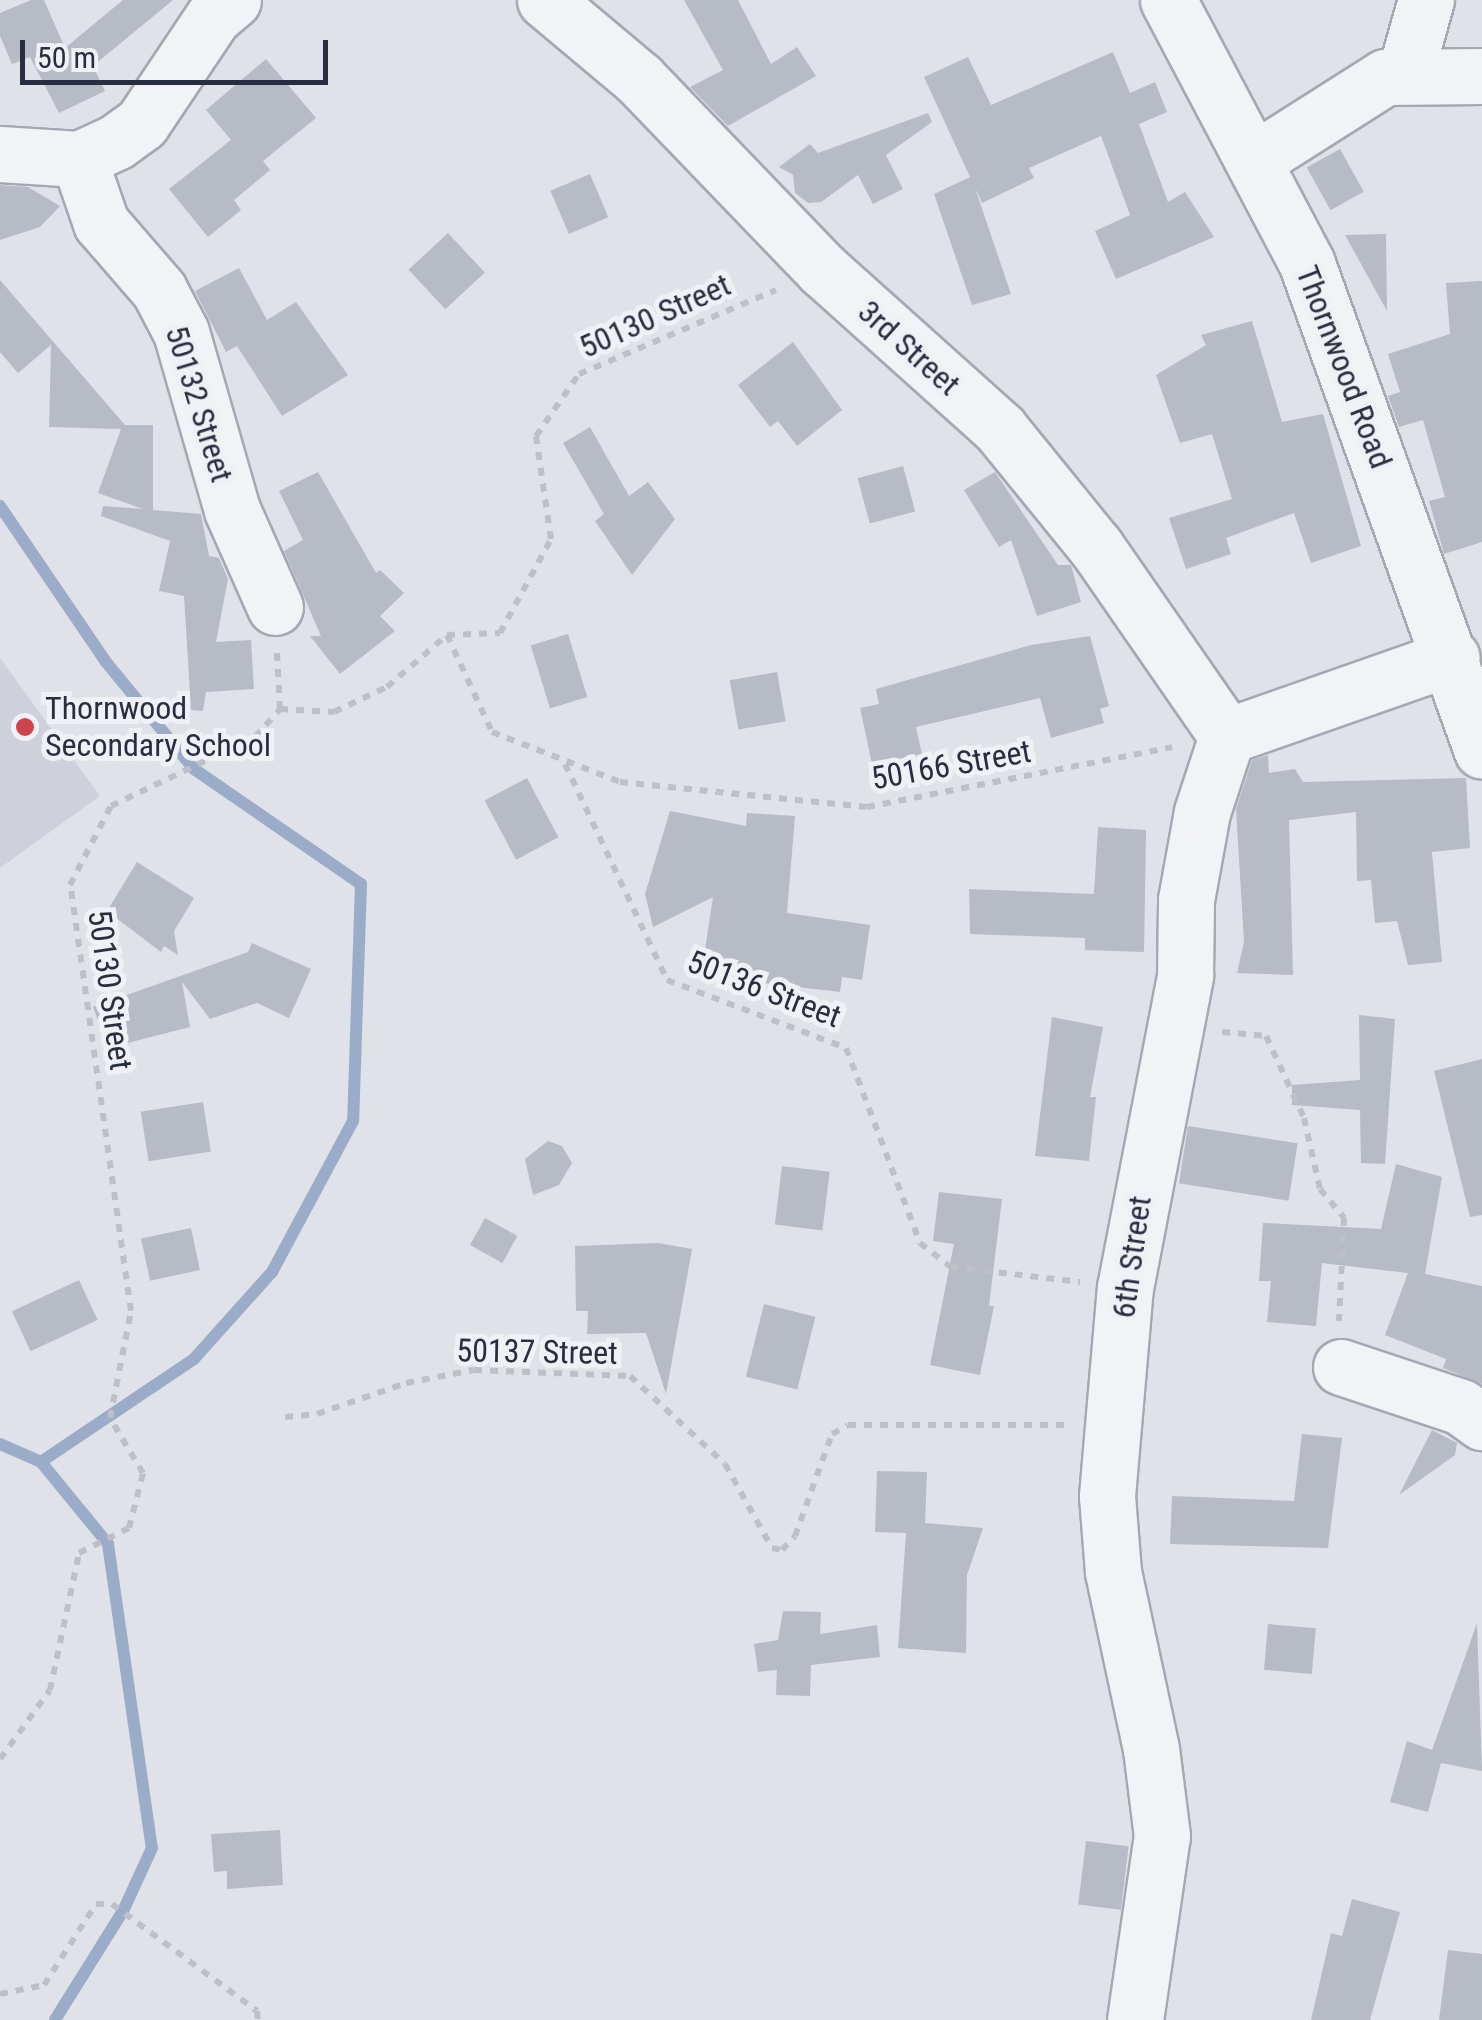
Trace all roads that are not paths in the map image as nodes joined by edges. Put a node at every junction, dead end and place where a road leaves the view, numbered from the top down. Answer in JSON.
{"nodes":[{"id":1,"x":233,"y":0,"type":"edge"},
{"id":2,"x":545,"y":0,"type":"edge"},
{"id":3,"x":1168,"y":0,"type":"edge"},
{"id":4,"x":1426,"y":0,"type":"edge"},
{"id":5,"x":1405,"y":74,"type":"junction"},
{"id":6,"x":1482,"y":76,"type":"edge"},
{"id":7,"x":0,"y":154,"type":"edge"},
{"id":8,"x":78,"y":159,"type":"junction"},
{"id":9,"x":1256,"y":159,"type":"junction"},
{"id":10,"x":275,"y":607,"type":"dead end"},
{"id":11,"x":1452,"y":657,"type":"junction"},
{"id":12,"x":1227,"y":736,"type":"junction"},
{"id":13,"x":1482,"y":752,"type":"edge"},
{"id":14,"x":1341,"y":1367,"type":"road end"},
{"id":15,"x":1482,"y":1422,"type":"edge"},
{"id":16,"x":1136,"y":2020,"type":"edge"}],
"edges":[{"from":1,"to":8,"type":"street"},
{"from":2,"to":12,"type":"street","name":"3rd Street"},
{"from":3,"to":9,"type":"street","name":"Thornwood Road"},
{"from":4,"to":5,"type":"street"},
{"from":5,"to":6,"type":"street"},
{"from":5,"to":9,"type":"street"},
{"from":7,"to":8,"type":"street"},
{"from":8,"to":10,"type":"street","name":"50132 Street"},
{"from":9,"to":11,"type":"street","name":"Thornwood Road"},
{"from":11,"to":12,"type":"street"},
{"from":11,"to":13,"type":"street","name":"Thornwood Road"},
{"from":12,"to":16,"type":"street","name":"6th Street"},
{"from":14,"to":15,"type":"street"}]}
